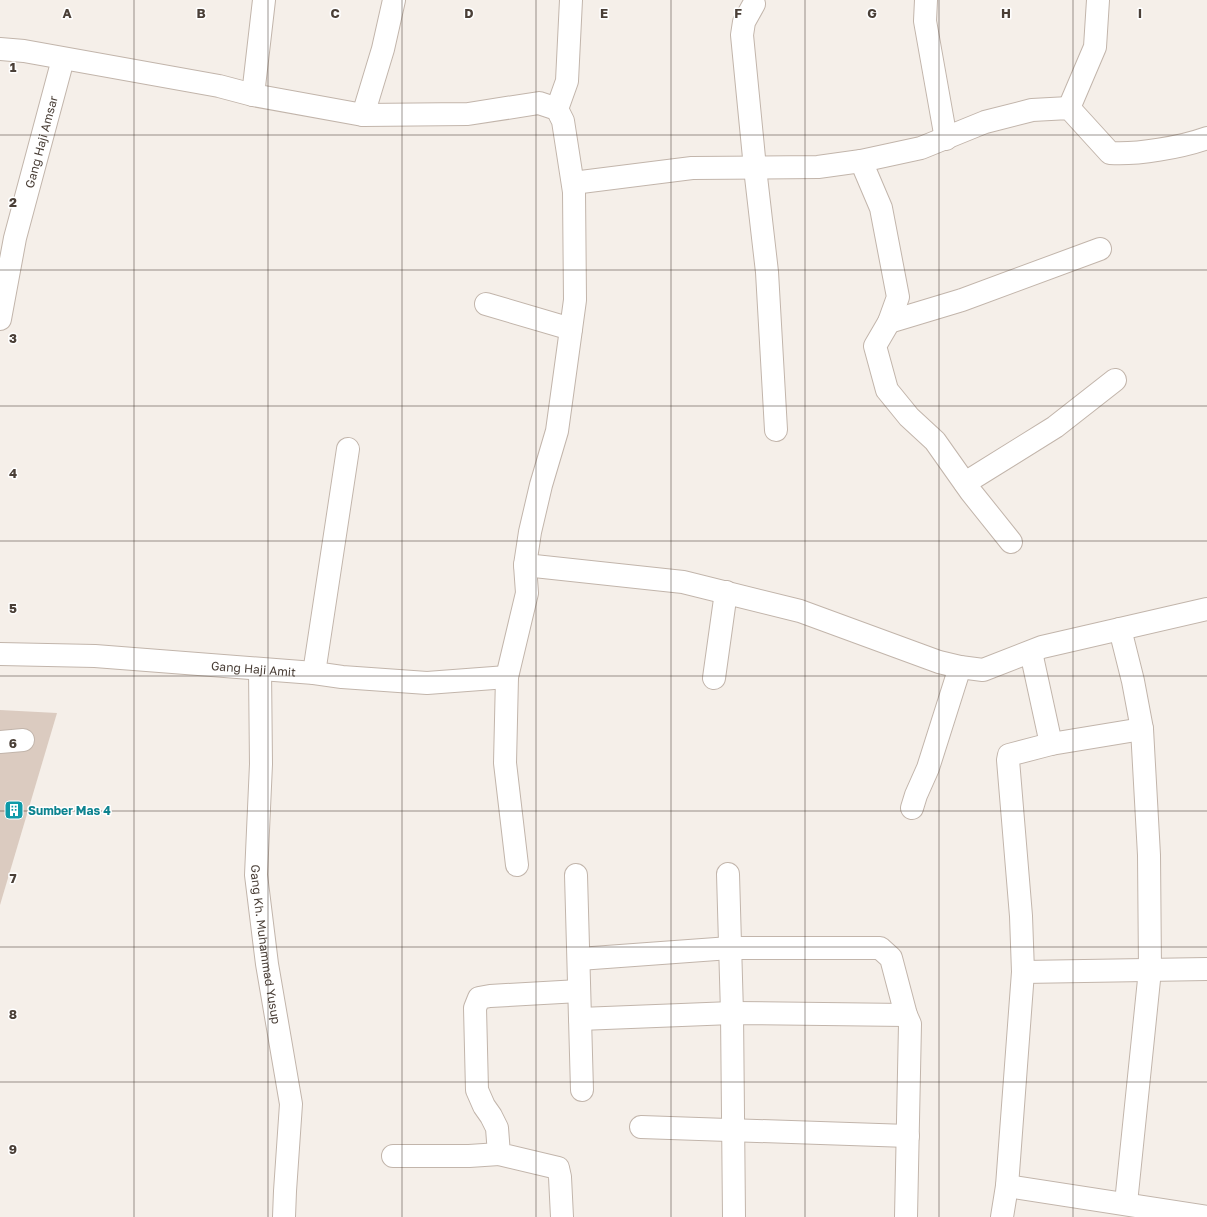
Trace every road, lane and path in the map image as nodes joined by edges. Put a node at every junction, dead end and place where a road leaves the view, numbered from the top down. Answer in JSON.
{"nodes":[{"id":1,"x":264,"y":0,"type":"edge"},
{"id":2,"x":394,"y":0,"type":"edge"},
{"id":3,"x":571,"y":0,"type":"edge"},
{"id":4,"x":926,"y":0,"type":"edge"},
{"id":5,"x":1098,"y":0,"type":"edge"},
{"id":6,"x":754,"y":4,"type":"dead end"},
{"id":7,"x":0,"y":49,"type":"edge"},
{"id":8,"x":63,"y":59,"type":"junction"},
{"id":9,"x":253,"y":95,"type":"junction"},
{"id":10,"x":1069,"y":108,"type":"junction"},
{"id":11,"x":556,"y":109,"type":"junction"},
{"id":12,"x":363,"y":115,"type":"junction"},
{"id":13,"x":946,"y":138,"type":"junction"},
{"id":14,"x":1207,"y":138,"type":"edge"},
{"id":15,"x":861,"y":161,"type":"junction"},
{"id":16,"x":755,"y":168,"type":"junction"},
{"id":17,"x":573,"y":183,"type":"junction"},
{"id":18,"x":1100,"y":249,"type":"dead end"},
{"id":19,"x":486,"y":304,"type":"dead end"},
{"id":20,"x":0,"y":319,"type":"edge"},
{"id":21,"x":889,"y":322,"type":"junction"},
{"id":22,"x":571,"y":329,"type":"junction"},
{"id":23,"x":1115,"y":380,"type":"dead end"},
{"id":24,"x":776,"y":430,"type":"dead end"},
{"id":25,"x":348,"y":448,"type":"dead end"},
{"id":26,"x":965,"y":483,"type":"junction"},
{"id":27,"x":1010,"y":542,"type":"dead end"},
{"id":28,"x":525,"y":565,"type":"junction"},
{"id":29,"x":726,"y":592,"type":"junction"},
{"id":30,"x":1207,"y":609,"type":"edge"},
{"id":31,"x":1120,"y":629,"type":"junction"},
{"id":32,"x":1031,"y":652,"type":"junction"},
{"id":33,"x":0,"y":654,"type":"edge"},
{"id":34,"x":960,"y":667,"type":"junction"},
{"id":35,"x":260,"y":670,"type":"junction"},
{"id":36,"x":314,"y":673,"type":"junction"},
{"id":37,"x":507,"y":677,"type":"junction"},
{"id":38,"x":714,"y":678,"type":"dead end"},
{"id":39,"x":1142,"y":729,"type":"junction"},
{"id":40,"x":23,"y":740,"type":"dead end"},
{"id":41,"x":0,"y":742,"type":"edge"},
{"id":42,"x":1051,"y":744,"type":"junction"},
{"id":43,"x":912,"y":808,"type":"dead end"},
{"id":44,"x":516,"y":865,"type":"dead end"},
{"id":45,"x":728,"y":874,"type":"dead end"},
{"id":46,"x":576,"y":875,"type":"dead end"},
{"id":47,"x":730,"y":948,"type":"junction"},
{"id":48,"x":578,"y":959,"type":"junction"},
{"id":49,"x":1207,"y":969,"type":"edge"},
{"id":50,"x":1150,"y":970,"type":"junction"},
{"id":51,"x":1023,"y":972,"type":"junction"},
{"id":52,"x":579,"y":991,"type":"junction"},
{"id":53,"x":732,"y":1013,"type":"junction"},
{"id":54,"x":906,"y":1015,"type":"junction"},
{"id":55,"x":580,"y":1019,"type":"junction"},
{"id":56,"x":582,"y":1090,"type":"dead end"},
{"id":57,"x":640,"y":1126,"type":"dead end"},
{"id":58,"x":734,"y":1130,"type":"junction"},
{"id":59,"x":908,"y":1136,"type":"junction"},
{"id":60,"x":499,"y":1154,"type":"junction"},
{"id":61,"x":393,"y":1156,"type":"dead end"},
{"id":62,"x":1007,"y":1186,"type":"junction"},
{"id":63,"x":1126,"y":1203,"type":"junction"},
{"id":64,"x":1207,"y":1216,"type":"edge"},
{"id":65,"x":284,"y":1217,"type":"edge"},
{"id":66,"x":562,"y":1217,"type":"edge"},
{"id":67,"x":734,"y":1217,"type":"edge"},
{"id":68,"x":906,"y":1217,"type":"edge"},
{"id":69,"x":1002,"y":1217,"type":"edge"}],
"edges":[{"from":1,"to":9,"type":"street"},
{"from":2,"to":12,"type":"street"},
{"from":3,"to":11,"type":"street"},
{"from":4,"to":13,"type":"street"},
{"from":5,"to":10,"type":"street"},
{"from":6,"to":16,"type":"street"},
{"from":7,"to":8,"type":"street"},
{"from":8,"to":9,"type":"street"},
{"from":8,"to":20,"type":"street","name":"Gang Haji Amsar"},
{"from":9,"to":12,"type":"street"},
{"from":10,"to":13,"type":"street"},
{"from":10,"to":14,"type":"street"},
{"from":11,"to":12,"type":"street"},
{"from":11,"to":17,"type":"street"},
{"from":13,"to":15,"type":"street"},
{"from":15,"to":16,"type":"street"},
{"from":15,"to":21,"type":"street"},
{"from":16,"to":17,"type":"street"},
{"from":16,"to":24,"type":"street"},
{"from":17,"to":22,"type":"street"},
{"from":18,"to":21,"type":"street"},
{"from":19,"to":22,"type":"street"},
{"from":21,"to":26,"type":"street"},
{"from":22,"to":28,"type":"street"},
{"from":23,"to":26,"type":"street"},
{"from":25,"to":36,"type":"street"},
{"from":26,"to":27,"type":"street"},
{"from":28,"to":29,"type":"street"},
{"from":28,"to":37,"type":"street"},
{"from":29,"to":34,"type":"street"},
{"from":29,"to":38,"type":"street"},
{"from":30,"to":31,"type":"street"},
{"from":31,"to":32,"type":"street"},
{"from":31,"to":39,"type":"street"},
{"from":32,"to":34,"type":"street"},
{"from":32,"to":42,"type":"street"},
{"from":33,"to":35,"type":"street","name":"Gang Haji Amit"},
{"from":34,"to":43,"type":"street"},
{"from":35,"to":36,"type":"street","name":"Gang Haji Amit"},
{"from":35,"to":65,"type":"street","name":"Gang Kh. Muhammad Yusup"},
{"from":36,"to":37,"type":"street","name":"Gang Haji Amit"},
{"from":37,"to":44,"type":"street"},
{"from":39,"to":42,"type":"street"},
{"from":39,"to":50,"type":"street"},
{"from":40,"to":41,"type":"street"},
{"from":42,"to":51,"type":"street"},
{"from":45,"to":47,"type":"street"},
{"from":46,"to":48,"type":"street"},
{"from":47,"to":48,"type":"street"},
{"from":47,"to":53,"type":"street"},
{"from":47,"to":54,"type":"street"},
{"from":48,"to":52,"type":"street"},
{"from":49,"to":50,"type":"street"},
{"from":50,"to":51,"type":"street"},
{"from":50,"to":63,"type":"street"},
{"from":51,"to":62,"type":"street"},
{"from":52,"to":55,"type":"street"},
{"from":52,"to":60,"type":"street"},
{"from":53,"to":54,"type":"street"},
{"from":53,"to":55,"type":"street"},
{"from":53,"to":58,"type":"street"},
{"from":54,"to":59,"type":"street"},
{"from":55,"to":56,"type":"street"},
{"from":57,"to":58,"type":"street"},
{"from":58,"to":59,"type":"street"},
{"from":58,"to":67,"type":"street"},
{"from":59,"to":68,"type":"street"},
{"from":60,"to":61,"type":"street"},
{"from":60,"to":66,"type":"street"},
{"from":62,"to":63,"type":"street"},
{"from":62,"to":69,"type":"street"},
{"from":63,"to":64,"type":"street"}]}
